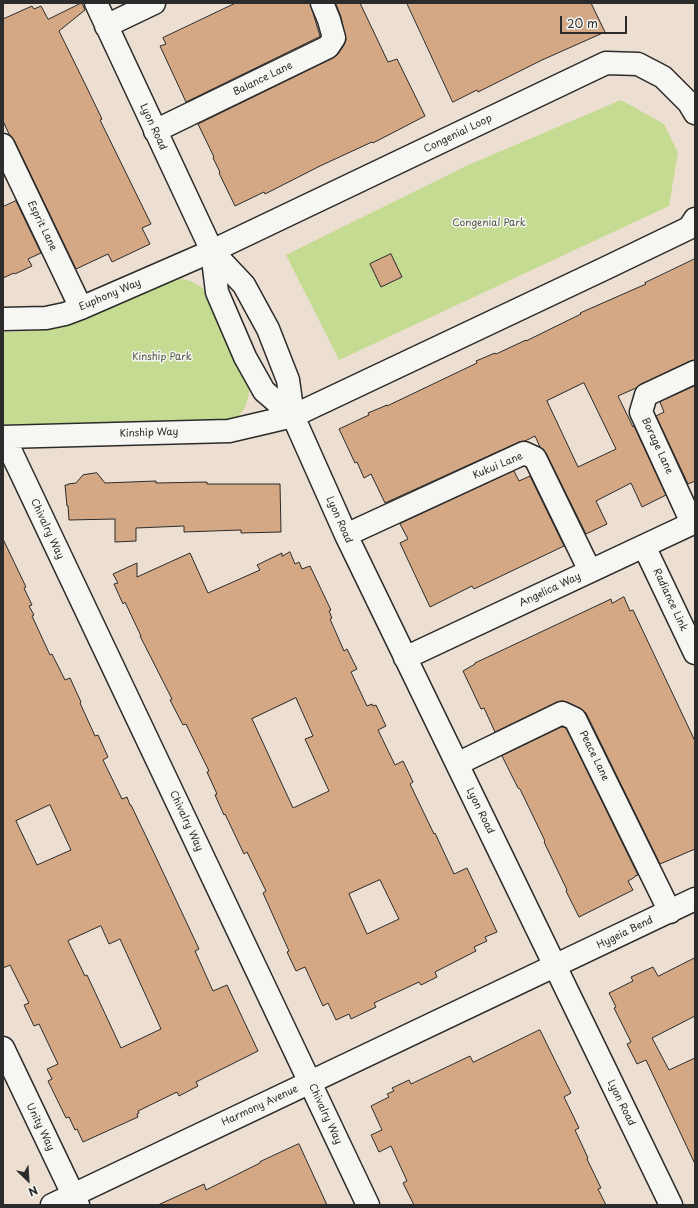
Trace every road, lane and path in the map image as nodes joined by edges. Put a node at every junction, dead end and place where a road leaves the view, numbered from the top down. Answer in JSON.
{"nodes":[{"id":1,"x":96,"y":3,"type":"edge"},
{"id":2,"x":154,"y":3,"type":"edge"},
{"id":3,"x":322,"y":3,"type":"edge"},
{"id":4,"x":106,"y":26,"type":"junction"},
{"id":5,"x":695,"y":113,"type":"edge"},
{"id":6,"x":155,"y":131,"type":"junction"},
{"id":7,"x":3,"y":145,"type":"edge"},
{"id":8,"x":695,"y":219,"type":"edge"},
{"id":9,"x":212,"y":251,"type":"junction"},
{"id":10,"x":81,"y":308,"type":"junction"},
{"id":11,"x":3,"y":319,"type":"edge"},
{"id":12,"x":695,"y":372,"type":"edge"},
{"id":13,"x":293,"y":416,"type":"junction"},
{"id":14,"x":4,"y":437,"type":"edge"},
{"id":15,"x":694,"y":522,"type":"edge"},
{"id":16,"x":346,"y":536,"type":"junction"},
{"id":17,"x":644,"y":546,"type":"junction"},
{"id":18,"x":590,"y":571,"type":"junction"},
{"id":19,"x":695,"y":653,"type":"edge"},
{"id":20,"x":405,"y":658,"type":"junction"},
{"id":21,"x":457,"y":764,"type":"junction"},
{"id":22,"x":695,"y":900,"type":"edge"},
{"id":23,"x":670,"y":912,"type":"junction"},
{"id":24,"x":555,"y":967,"type":"junction"},
{"id":25,"x":3,"y":1048,"type":"edge"},
{"id":26,"x":310,"y":1082,"type":"junction"},
{"id":27,"x":75,"y":1200,"type":"edge"},
{"id":28,"x":52,"y":1205,"type":"edge"},
{"id":29,"x":368,"y":1205,"type":"edge"},
{"id":30,"x":671,"y":1205,"type":"edge"}],
"edges":[{"from":1,"to":4,"type":"street","name":"Lyon Road"},
{"from":2,"to":4,"type":"street"},
{"from":3,"to":6,"type":"street","name":"Balance Lane"},
{"from":4,"to":6,"type":"street","name":"Lyon Road"},
{"from":5,"to":9,"type":"street","name":"Congenial Loop"},
{"from":6,"to":9,"type":"street","name":"Lyon Road"},
{"from":7,"to":10,"type":"street","name":"Esprit Lane"},
{"from":8,"to":13,"type":"street"},
{"from":9,"to":10,"type":"street","name":"Euphony Way"},
{"from":9,"to":13,"type":"street","name":"Lyon Road"},
{"from":9,"to":13,"type":"street","name":"Lyon Road"},
{"from":10,"to":11,"type":"street","name":"Euphony Way"},
{"from":12,"to":15,"type":"street","name":"Borage Lane"},
{"from":13,"to":14,"type":"street","name":"Kinship Way"},
{"from":13,"to":16,"type":"street","name":"Lyon Road"},
{"from":14,"to":26,"type":"street","name":"Chivalry Way"},
{"from":15,"to":17,"type":"street","name":"Angelica Way"},
{"from":16,"to":18,"type":"street","name":"Kukui Lane"},
{"from":16,"to":20,"type":"street","name":"Lyon Road"},
{"from":17,"to":18,"type":"street","name":"Angelica Way"},
{"from":17,"to":19,"type":"street","name":"Radiance Link"},
{"from":18,"to":20,"type":"street","name":"Angelica Way"},
{"from":20,"to":21,"type":"street","name":"Lyon Road"},
{"from":21,"to":23,"type":"street","name":"Peace Lane"},
{"from":21,"to":24,"type":"street","name":"Lyon Road"},
{"from":22,"to":23,"type":"street","name":"Hygeia Bend"},
{"from":23,"to":24,"type":"street","name":"Hygeia Bend"},
{"from":24,"to":26,"type":"street","name":"Harmony Avenue"},
{"from":24,"to":30,"type":"street","name":"Lyon Road"},
{"from":25,"to":27,"type":"street","name":"Unity Way"},
{"from":26,"to":27,"type":"street","name":"Harmony Avenue"},
{"from":26,"to":29,"type":"street","name":"Chivalry Way"},
{"from":27,"to":28,"type":"street","name":"Harmony Avenue"}]}
